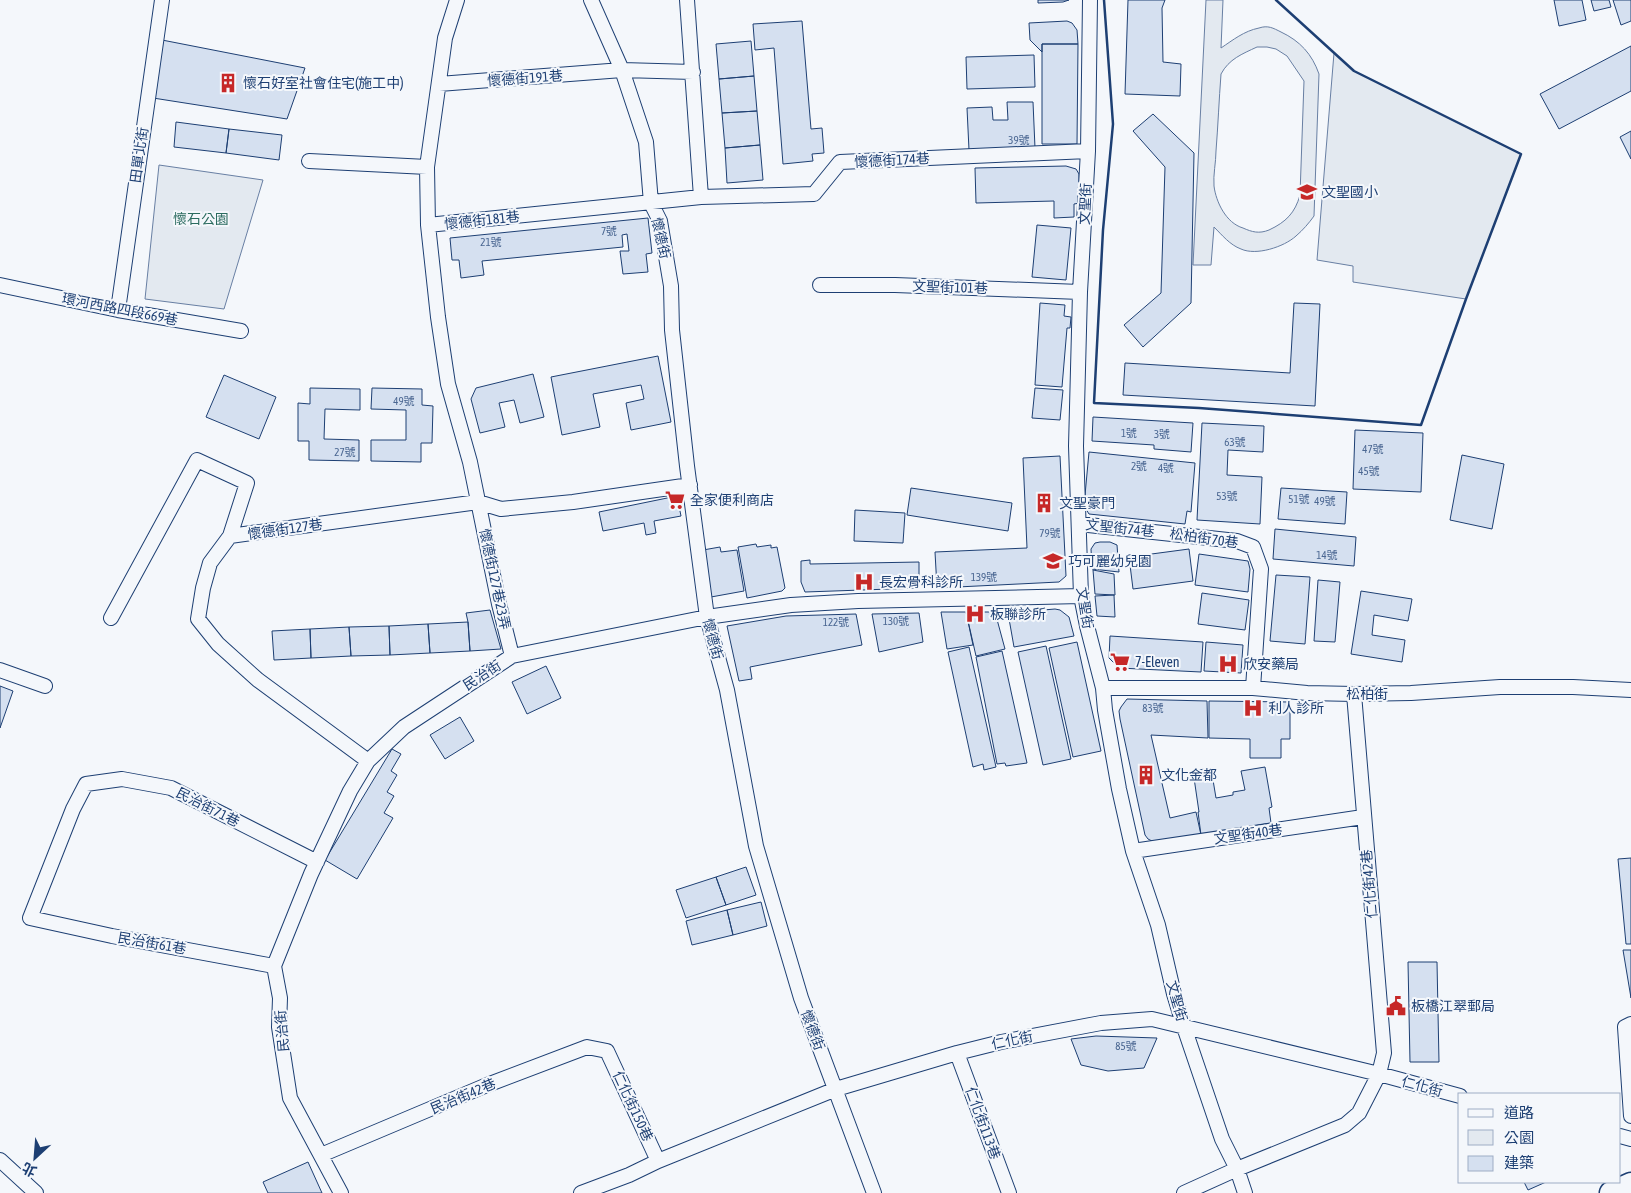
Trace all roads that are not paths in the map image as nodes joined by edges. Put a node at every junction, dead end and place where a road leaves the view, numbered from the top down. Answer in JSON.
{"nodes":[{"id":1,"x":162,"y":0,"type":"edge"},
{"id":2,"x":457,"y":0,"type":"edge"},
{"id":3,"x":591,"y":0,"type":"edge"},
{"id":4,"x":687,"y":0,"type":"edge"},
{"id":5,"x":1090,"y":0,"type":"edge"},
{"id":6,"x":622,"y":70,"type":"junction"},
{"id":7,"x":693,"y":72,"type":"junction"},
{"id":8,"x":438,"y":89,"type":"junction"},
{"id":9,"x":1088,"y":151,"type":"junction"},
{"id":10,"x":309,"y":161,"type":"dead end"},
{"id":11,"x":427,"y":167,"type":"junction"},
{"id":12,"x":701,"y":197,"type":"junction"},
{"id":13,"x":651,"y":203,"type":"junction"},
{"id":14,"x":428,"y":225,"type":"junction"},
{"id":15,"x":0,"y":285,"type":"edge"},
{"id":16,"x":820,"y":285,"type":"dead end"},
{"id":17,"x":1080,"y":292,"type":"junction"},
{"id":18,"x":118,"y":310,"type":"junction"},
{"id":19,"x":241,"y":331,"type":"dead end"},
{"id":20,"x":690,"y":484,"type":"junction"},
{"id":21,"x":478,"y":502,"type":"junction"},
{"id":22,"x":1079,"y":524,"type":"junction"},
{"id":23,"x":1162,"y":532,"type":"joint"},
{"id":24,"x":230,"y":536,"type":"junction"},
{"id":25,"x":1082,"y":596,"type":"junction"},
{"id":26,"x":707,"y":617,"type":"junction"},
{"id":27,"x":111,"y":618,"type":"dead end"},
{"id":28,"x":512,"y":656,"type":"junction"},
{"id":29,"x":0,"y":670,"type":"edge"},
{"id":30,"x":45,"y":686,"type":"dead end"},
{"id":31,"x":1103,"y":688,"type":"junction"},
{"id":32,"x":1253,"y":688,"type":"junction"},
{"id":33,"x":1631,"y":690,"type":"edge"},
{"id":34,"x":1354,"y":694,"type":"junction"},
{"id":35,"x":368,"y":761,"type":"junction"},
{"id":36,"x":1363,"y":817,"type":"junction"},
{"id":37,"x":1133,"y":851,"type":"junction"},
{"id":38,"x":317,"y":862,"type":"junction"},
{"id":39,"x":30,"y":918,"type":"joint"},
{"id":40,"x":274,"y":966,"type":"junction"},
{"id":41,"x":1628,"y":1025,"type":"edge"},
{"id":42,"x":1184,"y":1027,"type":"junction"},
{"id":43,"x":607,"y":1052,"type":"joint"},
{"id":44,"x":957,"y":1052,"type":"junction"},
{"id":45,"x":1379,"y":1074,"type":"junction"},
{"id":46,"x":836,"y":1089,"type":"junction"},
{"id":47,"x":1458,"y":1095,"type":"edge"},
{"id":48,"x":1631,"y":1116,"type":"edge"},
{"id":49,"x":321,"y":1155,"type":"junction"},
{"id":50,"x":0,"y":1160,"type":"edge"},
{"id":51,"x":658,"y":1161,"type":"junction"},
{"id":52,"x":1237,"y":1169,"type":"junction"},
{"id":53,"x":1631,"y":1184,"type":"edge"},
{"id":54,"x":36,"y":1193,"type":"edge"},
{"id":55,"x":341,"y":1193,"type":"edge"},
{"id":56,"x":581,"y":1193,"type":"edge"},
{"id":57,"x":874,"y":1193,"type":"edge"},
{"id":58,"x":1009,"y":1193,"type":"edge"},
{"id":59,"x":1184,"y":1193,"type":"edge"},
{"id":60,"x":1245,"y":1193,"type":"edge"},
{"id":61,"x":1611,"y":1193,"type":"edge"}],
"edges":[{"from":1,"to":18,"type":"street","name":"田單北街"},
{"from":2,"to":8,"type":"street","name":"懷德街181巷"},
{"from":3,"to":6,"type":"street","name":"懷德街"},
{"from":4,"to":7,"type":"street"},
{"from":5,"to":9,"type":"street","name":"文聖街"},
{"from":6,"to":7,"type":"street"},
{"from":6,"to":8,"type":"street","name":"懷德街191巷"},
{"from":6,"to":13,"type":"street","name":"懷德街"},
{"from":7,"to":12,"type":"street"},
{"from":8,"to":11,"type":"street","name":"懷德街181巷"},
{"from":9,"to":12,"type":"street","name":"懷德街174巷"},
{"from":9,"to":17,"type":"street","name":"文聖街"},
{"from":10,"to":11,"type":"street"},
{"from":11,"to":14,"type":"street","name":"懷德街181巷"},
{"from":12,"to":13,"type":"street","name":"懷德街174巷"},
{"from":13,"to":14,"type":"street","name":"懷德街181巷"},
{"from":13,"to":20,"type":"street","name":"懷德街"},
{"from":14,"to":21,"type":"street"},
{"from":15,"to":18,"type":"street","name":"環河西路四段669巷"},
{"from":16,"to":17,"type":"street","name":"文聖街101巷"},
{"from":17,"to":22,"type":"street","name":"文聖街"},
{"from":18,"to":19,"type":"street","name":"環河西路四段669巷"},
{"from":20,"to":21,"type":"street","name":"懷德街127巷"},
{"from":20,"to":26,"type":"street","name":"懷德街"},
{"from":21,"to":24,"type":"street","name":"懷德街127巷"},
{"from":21,"to":28,"type":"street","name":"懷德街127巷23弄"},
{"from":22,"to":23,"type":"street","name":"文聖街74巷"},
{"from":22,"to":25,"type":"street","name":"文聖街"},
{"from":23,"to":32,"type":"street","name":"松柏街70巷"},
{"from":24,"to":27,"type":"street","name":"懷德街127巷"},
{"from":24,"to":35,"type":"street"},
{"from":25,"to":26,"type":"street","name":"民治街"},
{"from":25,"to":31,"type":"street","name":"文聖街"},
{"from":26,"to":28,"type":"street","name":"民治街"},
{"from":26,"to":46,"type":"street","name":"懷德街"},
{"from":28,"to":35,"type":"street","name":"民治街"},
{"from":29,"to":30,"type":"street"},
{"from":31,"to":32,"type":"street","name":"松柏街"},
{"from":31,"to":37,"type":"street","name":"文聖街"},
{"from":32,"to":34,"type":"street","name":"松柏街"},
{"from":33,"to":34,"type":"street","name":"松柏街"},
{"from":34,"to":36,"type":"street","name":"仁化街42巷"},
{"from":35,"to":38,"type":"street","name":"民治街"},
{"from":36,"to":37,"type":"street","name":"文聖街40巷"},
{"from":36,"to":45,"type":"street","name":"仁化街42巷"},
{"from":37,"to":42,"type":"street","name":"文聖街"},
{"from":38,"to":39,"type":"street","name":"民治街71巷"},
{"from":38,"to":40,"type":"street","name":"民治街"},
{"from":39,"to":40,"type":"street","name":"民治街61巷"},
{"from":40,"to":49,"type":"street","name":"民治街"},
{"from":41,"to":48,"type":"street"},
{"from":42,"to":44,"type":"street","name":"仁化街"},
{"from":42,"to":45,"type":"street","name":"仁化街"},
{"from":42,"to":52,"type":"street","name":"文聖街"},
{"from":43,"to":49,"type":"street","name":"民治街42巷"},
{"from":43,"to":51,"type":"street","name":"仁化街150巷"},
{"from":44,"to":46,"type":"street","name":"仁化街"},
{"from":44,"to":58,"type":"street","name":"仁化街113巷"},
{"from":45,"to":47,"type":"street","name":"仁化街"},
{"from":45,"to":52,"type":"street","name":"仁化街42巷"},
{"from":46,"to":51,"type":"street","name":"仁化街"},
{"from":46,"to":57,"type":"street","name":"懷德街"},
{"from":49,"to":55,"type":"street","name":"民治街"},
{"from":50,"to":54,"type":"street"},
{"from":51,"to":56,"type":"street","name":"仁化街"},
{"from":52,"to":59,"type":"street","name":"仁化街42巷"},
{"from":52,"to":60,"type":"street","name":"文聖街"},
{"from":53,"to":61,"type":"main road"}]}
